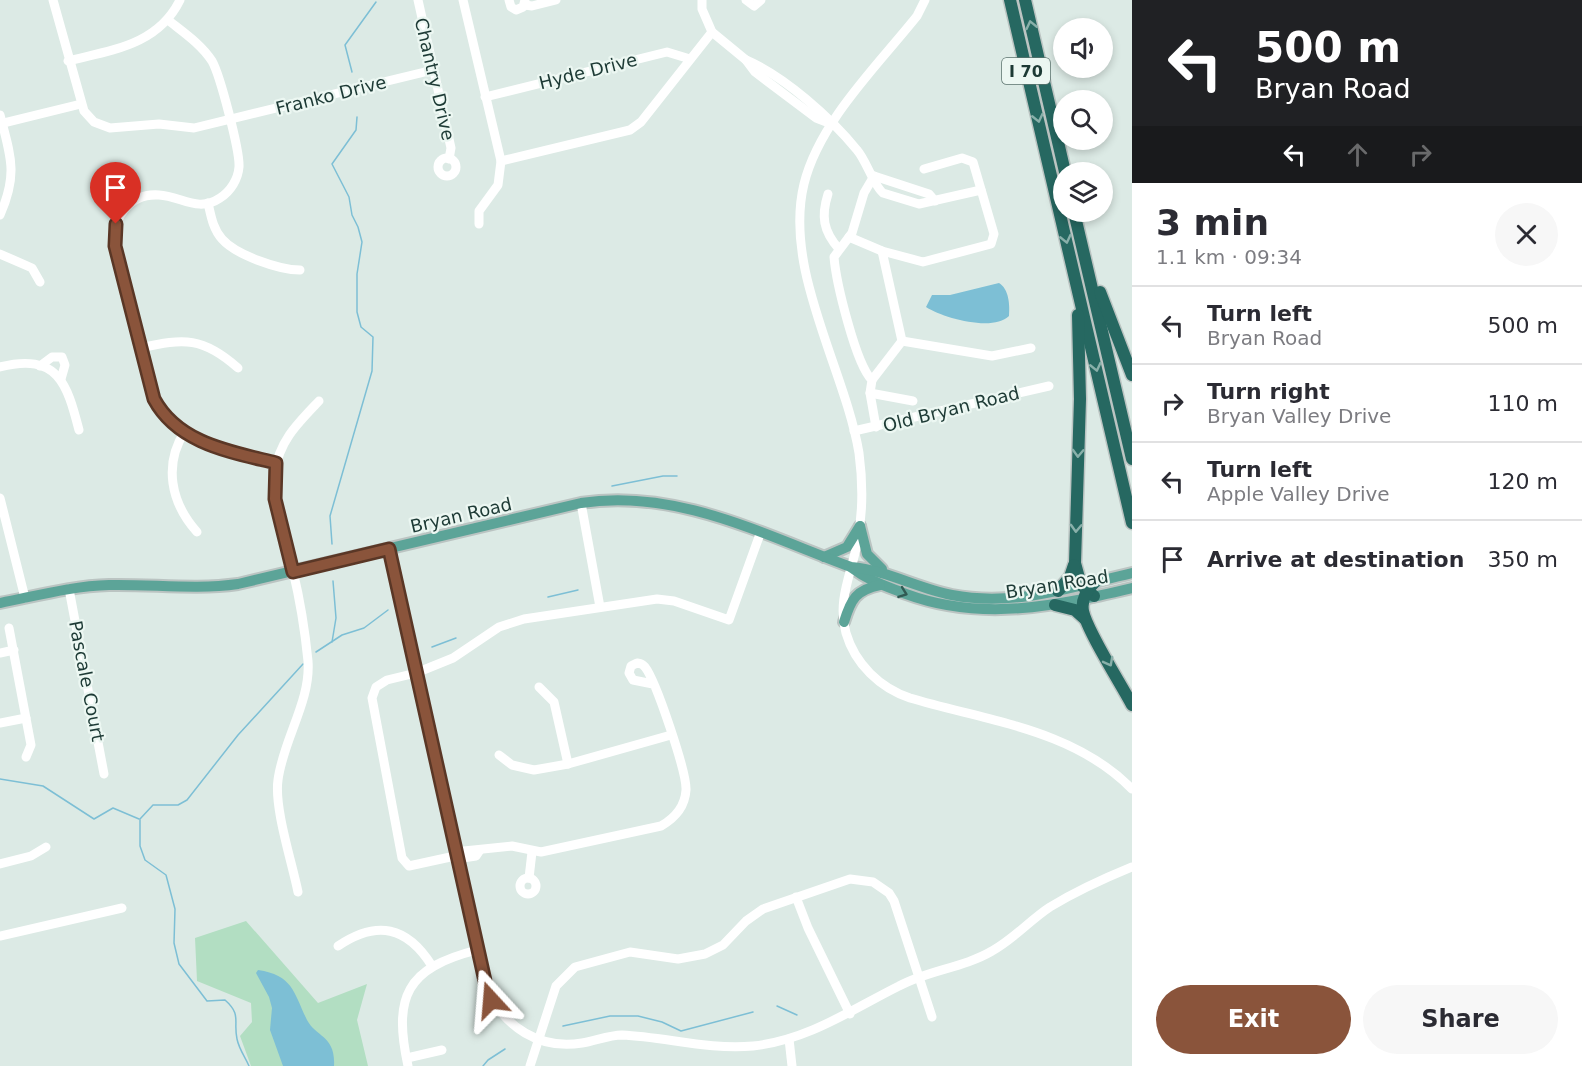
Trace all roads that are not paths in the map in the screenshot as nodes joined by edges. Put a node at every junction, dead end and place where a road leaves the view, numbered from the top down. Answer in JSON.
{"nodes":[{"id":1,"x":53,"y":0,"type":"edge"},
{"id":2,"x":180,"y":0,"type":"edge"},
{"id":3,"x":418,"y":0,"type":"edge"},
{"id":4,"x":462,"y":0,"type":"edge"},
{"id":5,"x":509,"y":0,"type":"edge"},
{"id":6,"x":556,"y":0,"type":"edge"},
{"id":7,"x":702,"y":0,"type":"edge"},
{"id":8,"x":746,"y":0,"type":"edge"},
{"id":9,"x":761,"y":0,"type":"edge"},
{"id":10,"x":925,"y":0,"type":"edge"},
{"id":11,"x":1010,"y":0,"type":"edge"},
{"id":12,"x":1025,"y":0,"type":"edge"},
{"id":13,"x":525,"y":2,"type":"edge"},
{"id":14,"x":168,"y":20,"type":"junction"},
{"id":15,"x":712,"y":32,"type":"junction"},
{"id":16,"x":690,"y":59,"type":"junction"},
{"id":17,"x":68,"y":61,"type":"junction"},
{"id":18,"x":433,"y":70,"type":"junction"},
{"id":19,"x":485,"y":97,"type":"junction"},
{"id":20,"x":81,"y":104,"type":"junction"},
{"id":21,"x":229,"y":120,"type":"junction"},
{"id":22,"x":1,"y":121,"type":"edge"},
{"id":23,"x":831,"y":124,"type":"junction"},
{"id":24,"x":449,"y":159,"type":"dead end"},
{"id":25,"x":501,"y":161,"type":"junction"},
{"id":26,"x":1063,"y":162,"type":"edge"},
{"id":27,"x":924,"y":169,"type":"dead end"},
{"id":28,"x":874,"y":176,"type":"junction"},
{"id":29,"x":981,"y":190,"type":"junction"},
{"id":30,"x":828,"y":194,"type":"dead end"},
{"id":31,"x":208,"y":203,"type":"junction"},
{"id":32,"x":0,"y":215,"type":"edge"},
{"id":33,"x":1077,"y":222,"type":"edge"},
{"id":34,"x":479,"y":225,"type":"dead end"},
{"id":35,"x":1080,"y":235,"type":"junction"},
{"id":36,"x":849,"y":237,"type":"junction"},
{"id":37,"x":838,"y":249,"type":"junction"},
{"id":38,"x":882,"y":251,"type":"junction"},
{"id":39,"x":0,"y":254,"type":"edge"},
{"id":40,"x":300,"y":270,"type":"dead end"},
{"id":41,"x":40,"y":282,"type":"dead end"},
{"id":42,"x":1078,"y":290,"type":"junction"},
{"id":43,"x":902,"y":341,"type":"junction"},
{"id":44,"x":141,"y":348,"type":"junction"},
{"id":45,"x":1031,"y":348,"type":"dead end"},
{"id":46,"x":40,"y":366,"type":"junction"},
{"id":47,"x":0,"y":367,"type":"edge"},
{"id":48,"x":238,"y":368,"type":"dead end"},
{"id":49,"x":1132,"y":375,"type":"edge"},
{"id":50,"x":61,"y":379,"type":"junction"},
{"id":51,"x":872,"y":380,"type":"junction"},
{"id":52,"x":1049,"y":386,"type":"dead end"},
{"id":53,"x":870,"y":393,"type":"junction"},
{"id":54,"x":319,"y":401,"type":"dead end"},
{"id":55,"x":914,"y":401,"type":"dead end"},
{"id":56,"x":876,"y":427,"type":"junction"},
{"id":57,"x":79,"y":430,"type":"dead end"},
{"id":58,"x":854,"y":430,"type":"junction"},
{"id":59,"x":185,"y":431,"type":"junction"},
{"id":60,"x":1132,"y":459,"type":"edge"},
{"id":61,"x":276,"y":463,"type":"junction"},
{"id":62,"x":0,"y":498,"type":"edge"},
{"id":63,"x":581,"y":503,"type":"junction"},
{"id":64,"x":1132,"y":523,"type":"edge"},
{"id":65,"x":860,"y":526,"type":"junction"},
{"id":66,"x":197,"y":532,"type":"dead end"},
{"id":67,"x":760,"y":534,"type":"junction"},
{"id":68,"x":389,"y":549,"type":"junction"},
{"id":69,"x":824,"y":557,"type":"junction"},
{"id":70,"x":1075,"y":563,"type":"junction"},
{"id":71,"x":851,"y":567,"type":"junction"},
{"id":72,"x":293,"y":572,"type":"junction"},
{"id":73,"x":1132,"y":573,"type":"edge"},
{"id":74,"x":889,"y":575,"type":"junction"},
{"id":75,"x":1095,"y":582,"type":"joint"},
{"id":76,"x":881,"y":585,"type":"junction"},
{"id":77,"x":69,"y":589,"type":"junction"},
{"id":78,"x":1128,"y":589,"type":"edge"},
{"id":79,"x":1058,"y":591,"type":"junction"},
{"id":80,"x":1086,"y":593,"type":"junction"},
{"id":81,"x":25,"y":598,"type":"junction"},
{"id":82,"x":0,"y":603,"type":"edge"},
{"id":83,"x":1055,"y":605,"type":"junction"},
{"id":84,"x":600,"y":607,"type":"junction"},
{"id":85,"x":1085,"y":619,"type":"junction"},
{"id":86,"x":844,"y":622,"type":"junction"},
{"id":87,"x":9,"y":628,"type":"dead end"},
{"id":88,"x":14,"y":650,"type":"junction"},
{"id":89,"x":0,"y":653,"type":"edge"},
{"id":90,"x":416,"y":673,"type":"junction"},
{"id":91,"x":653,"y":684,"type":"dead end"},
{"id":92,"x":539,"y":687,"type":"dead end"},
{"id":93,"x":1132,"y":705,"type":"edge"},
{"id":94,"x":26,"y":718,"type":"junction"},
{"id":95,"x":0,"y":723,"type":"edge"},
{"id":96,"x":671,"y":735,"type":"junction"},
{"id":97,"x":499,"y":755,"type":"dead end"},
{"id":98,"x":26,"y":757,"type":"dead end"},
{"id":99,"x":568,"y":764,"type":"junction"},
{"id":100,"x":104,"y":774,"type":"dead end"},
{"id":101,"x":1132,"y":789,"type":"edge"},
{"id":102,"x":46,"y":847,"type":"dead end"},
{"id":103,"x":532,"y":852,"type":"junction"},
{"id":104,"x":455,"y":856,"type":"junction"},
{"id":105,"x":0,"y":864,"type":"edge"},
{"id":106,"x":1132,"y":867,"type":"edge"},
{"id":107,"x":529,"y":878,"type":"dead end"},
{"id":108,"x":298,"y":892,"type":"dead end"},
{"id":109,"x":796,"y":897,"type":"junction"},
{"id":110,"x":122,"y":908,"type":"dead end"},
{"id":111,"x":0,"y":936,"type":"edge"},
{"id":112,"x":338,"y":946,"type":"dead end"},
{"id":113,"x":477,"y":950,"type":"junction"},
{"id":114,"x":432,"y":966,"type":"junction"},
{"id":115,"x":920,"y":977,"type":"junction"},
{"id":116,"x":850,"y":1014,"type":"junction"},
{"id":117,"x":932,"y":1017,"type":"dead end"},
{"id":118,"x":789,"y":1039,"type":"junction"},
{"id":119,"x":537,"y":1040,"type":"junction"},
{"id":120,"x":442,"y":1050,"type":"dead end"},
{"id":121,"x":408,"y":1062,"type":"edge"},
{"id":122,"x":530,"y":1066,"type":"edge"},
{"id":123,"x":792,"y":1066,"type":"edge"}],
"edges":[{"from":1,"to":17,"type":"street"},
{"from":2,"to":14,"type":"street"},
{"from":3,"to":18,"type":"street","name":"Chantry Drive"},
{"from":4,"to":19,"type":"street"},
{"from":5,"to":13,"type":"street"},
{"from":6,"to":13,"type":"street"},
{"from":7,"to":15,"type":"street"},
{"from":8,"to":9,"type":"street"},
{"from":10,"to":23,"type":"street"},
{"from":11,"to":42,"type":"highway","number":"I 70","one_way":true},
{"from":26,"to":12,"type":"highway","number":"I 70","one_way":true},
{"from":14,"to":17,"type":"street"},
{"from":14,"to":21,"type":"street"},
{"from":15,"to":16,"type":"street"},
{"from":15,"to":23,"type":"street"},
{"from":16,"to":19,"type":"street","name":"Hyde Drive"},
{"from":16,"to":25,"type":"street"},
{"from":17,"to":20,"type":"street"},
{"from":18,"to":21,"type":"street","name":"Franko Drive"},
{"from":18,"to":24,"type":"street","name":"Chantry Drive"},
{"from":19,"to":25,"type":"street"},
{"from":20,"to":21,"type":"street","name":"Franko Drive"},
{"from":20,"to":22,"type":"street"},
{"from":21,"to":31,"type":"street"},
{"from":22,"to":32,"type":"street"},
{"from":23,"to":28,"type":"street"},
{"from":23,"to":58,"type":"street"},
{"from":25,"to":34,"type":"street"},
{"from":27,"to":29,"type":"street"},
{"from":28,"to":29,"type":"street"},
{"from":28,"to":36,"type":"street"},
{"from":29,"to":38,"type":"street"},
{"from":30,"to":37,"type":"street"},
{"from":31,"to":40,"type":"street"},
{"from":31,"to":44,"type":"street"},
{"from":33,"to":35,"type":"highway"},
{"from":35,"to":49,"type":"highway"},
{"from":35,"to":60,"type":"highway"},
{"from":36,"to":37,"type":"street"},
{"from":36,"to":38,"type":"street"},
{"from":37,"to":51,"type":"street"},
{"from":38,"to":43,"type":"street"},
{"from":39,"to":41,"type":"street"},
{"from":42,"to":64,"type":"highway","number":"I 70","one_way":true},
{"from":42,"to":70,"type":"highway","one_way":true},
{"from":43,"to":45,"type":"street"},
{"from":43,"to":51,"type":"street"},
{"from":44,"to":48,"type":"street"},
{"from":44,"to":59,"type":"street"},
{"from":46,"to":47,"type":"street"},
{"from":46,"to":50,"type":"street"},
{"from":46,"to":50,"type":"street"},
{"from":50,"to":57,"type":"street"},
{"from":51,"to":53,"type":"street"},
{"from":52,"to":56,"type":"street","name":"Old Bryan Road"},
{"from":53,"to":55,"type":"street"},
{"from":53,"to":56,"type":"street"},
{"from":54,"to":61,"type":"street"},
{"from":56,"to":58,"type":"street","name":"Old Bryan Road"},
{"from":58,"to":65,"type":"street"},
{"from":59,"to":61,"type":"street"},
{"from":59,"to":66,"type":"street"},
{"from":61,"to":72,"type":"street"},
{"from":62,"to":81,"type":"street"},
{"from":63,"to":67,"type":"main road","name":"Bryan Road"},
{"from":63,"to":68,"type":"main road","name":"Bryan Road"},
{"from":63,"to":84,"type":"street"},
{"from":65,"to":69,"type":"main road"},
{"from":65,"to":71,"type":"street"},
{"from":65,"to":74,"type":"main road"},
{"from":67,"to":69,"type":"main road","name":"Bryan Road"},
{"from":67,"to":84,"type":"street"},
{"from":68,"to":72,"type":"main road","name":"Bryan Road"},
{"from":68,"to":90,"type":"street"},
{"from":69,"to":71,"type":"main road","name":"Bryan Road"},
{"from":70,"to":79,"type":"highway"},
{"from":70,"to":80,"type":"highway"},
{"from":71,"to":74,"type":"main road","name":"Bryan Road"},
{"from":71,"to":76,"type":"main road","name":"Bryan Road"},
{"from":71,"to":86,"type":"street"},
{"from":72,"to":77,"type":"main road","name":"Bryan Road"},
{"from":72,"to":108,"type":"street"},
{"from":73,"to":75,"type":"main road","name":"Bryan Road"},
{"from":74,"to":79,"type":"main road","name":"Bryan Road"},
{"from":75,"to":80,"type":"highway"},
{"from":76,"to":83,"type":"main road","name":"Bryan Road","one_way":true},
{"from":76,"to":86,"type":"main road"},
{"from":77,"to":81,"type":"main road","name":"Bryan Road"},
{"from":77,"to":100,"type":"street","name":"Pascale Court"},
{"from":78,"to":80,"type":"main road","name":"Bryan Road"},
{"from":79,"to":80,"type":"main road","name":"Bryan Road"},
{"from":80,"to":83,"type":"main road","name":"Bryan Road"},
{"from":80,"to":85,"type":"highway"},
{"from":81,"to":82,"type":"main road","name":"Bryan Road"},
{"from":83,"to":85,"type":"highway"},
{"from":84,"to":90,"type":"street"},
{"from":85,"to":93,"type":"highway","one_way":true},
{"from":86,"to":101,"type":"street"},
{"from":87,"to":88,"type":"street"},
{"from":88,"to":89,"type":"street"},
{"from":88,"to":94,"type":"street"},
{"from":90,"to":104,"type":"street"},
{"from":90,"to":104,"type":"street"},
{"from":91,"to":96,"type":"street"},
{"from":92,"to":99,"type":"street"},
{"from":94,"to":95,"type":"street"},
{"from":94,"to":98,"type":"street"},
{"from":96,"to":99,"type":"street"},
{"from":96,"to":103,"type":"street"},
{"from":97,"to":99,"type":"street"},
{"from":102,"to":105,"type":"street"},
{"from":103,"to":104,"type":"street"},
{"from":103,"to":107,"type":"street"},
{"from":104,"to":113,"type":"street"},
{"from":106,"to":115,"type":"street"},
{"from":109,"to":115,"type":"street"},
{"from":109,"to":116,"type":"street"},
{"from":109,"to":119,"type":"street"},
{"from":110,"to":111,"type":"street"},
{"from":112,"to":114,"type":"street"},
{"from":113,"to":114,"type":"street"},
{"from":113,"to":119,"type":"street"},
{"from":114,"to":121,"type":"street"},
{"from":115,"to":116,"type":"street"},
{"from":115,"to":117,"type":"street"},
{"from":116,"to":118,"type":"street"},
{"from":118,"to":119,"type":"street"},
{"from":118,"to":123,"type":"street"},
{"from":119,"to":122,"type":"street"},
{"from":120,"to":121,"type":"street"}]}
